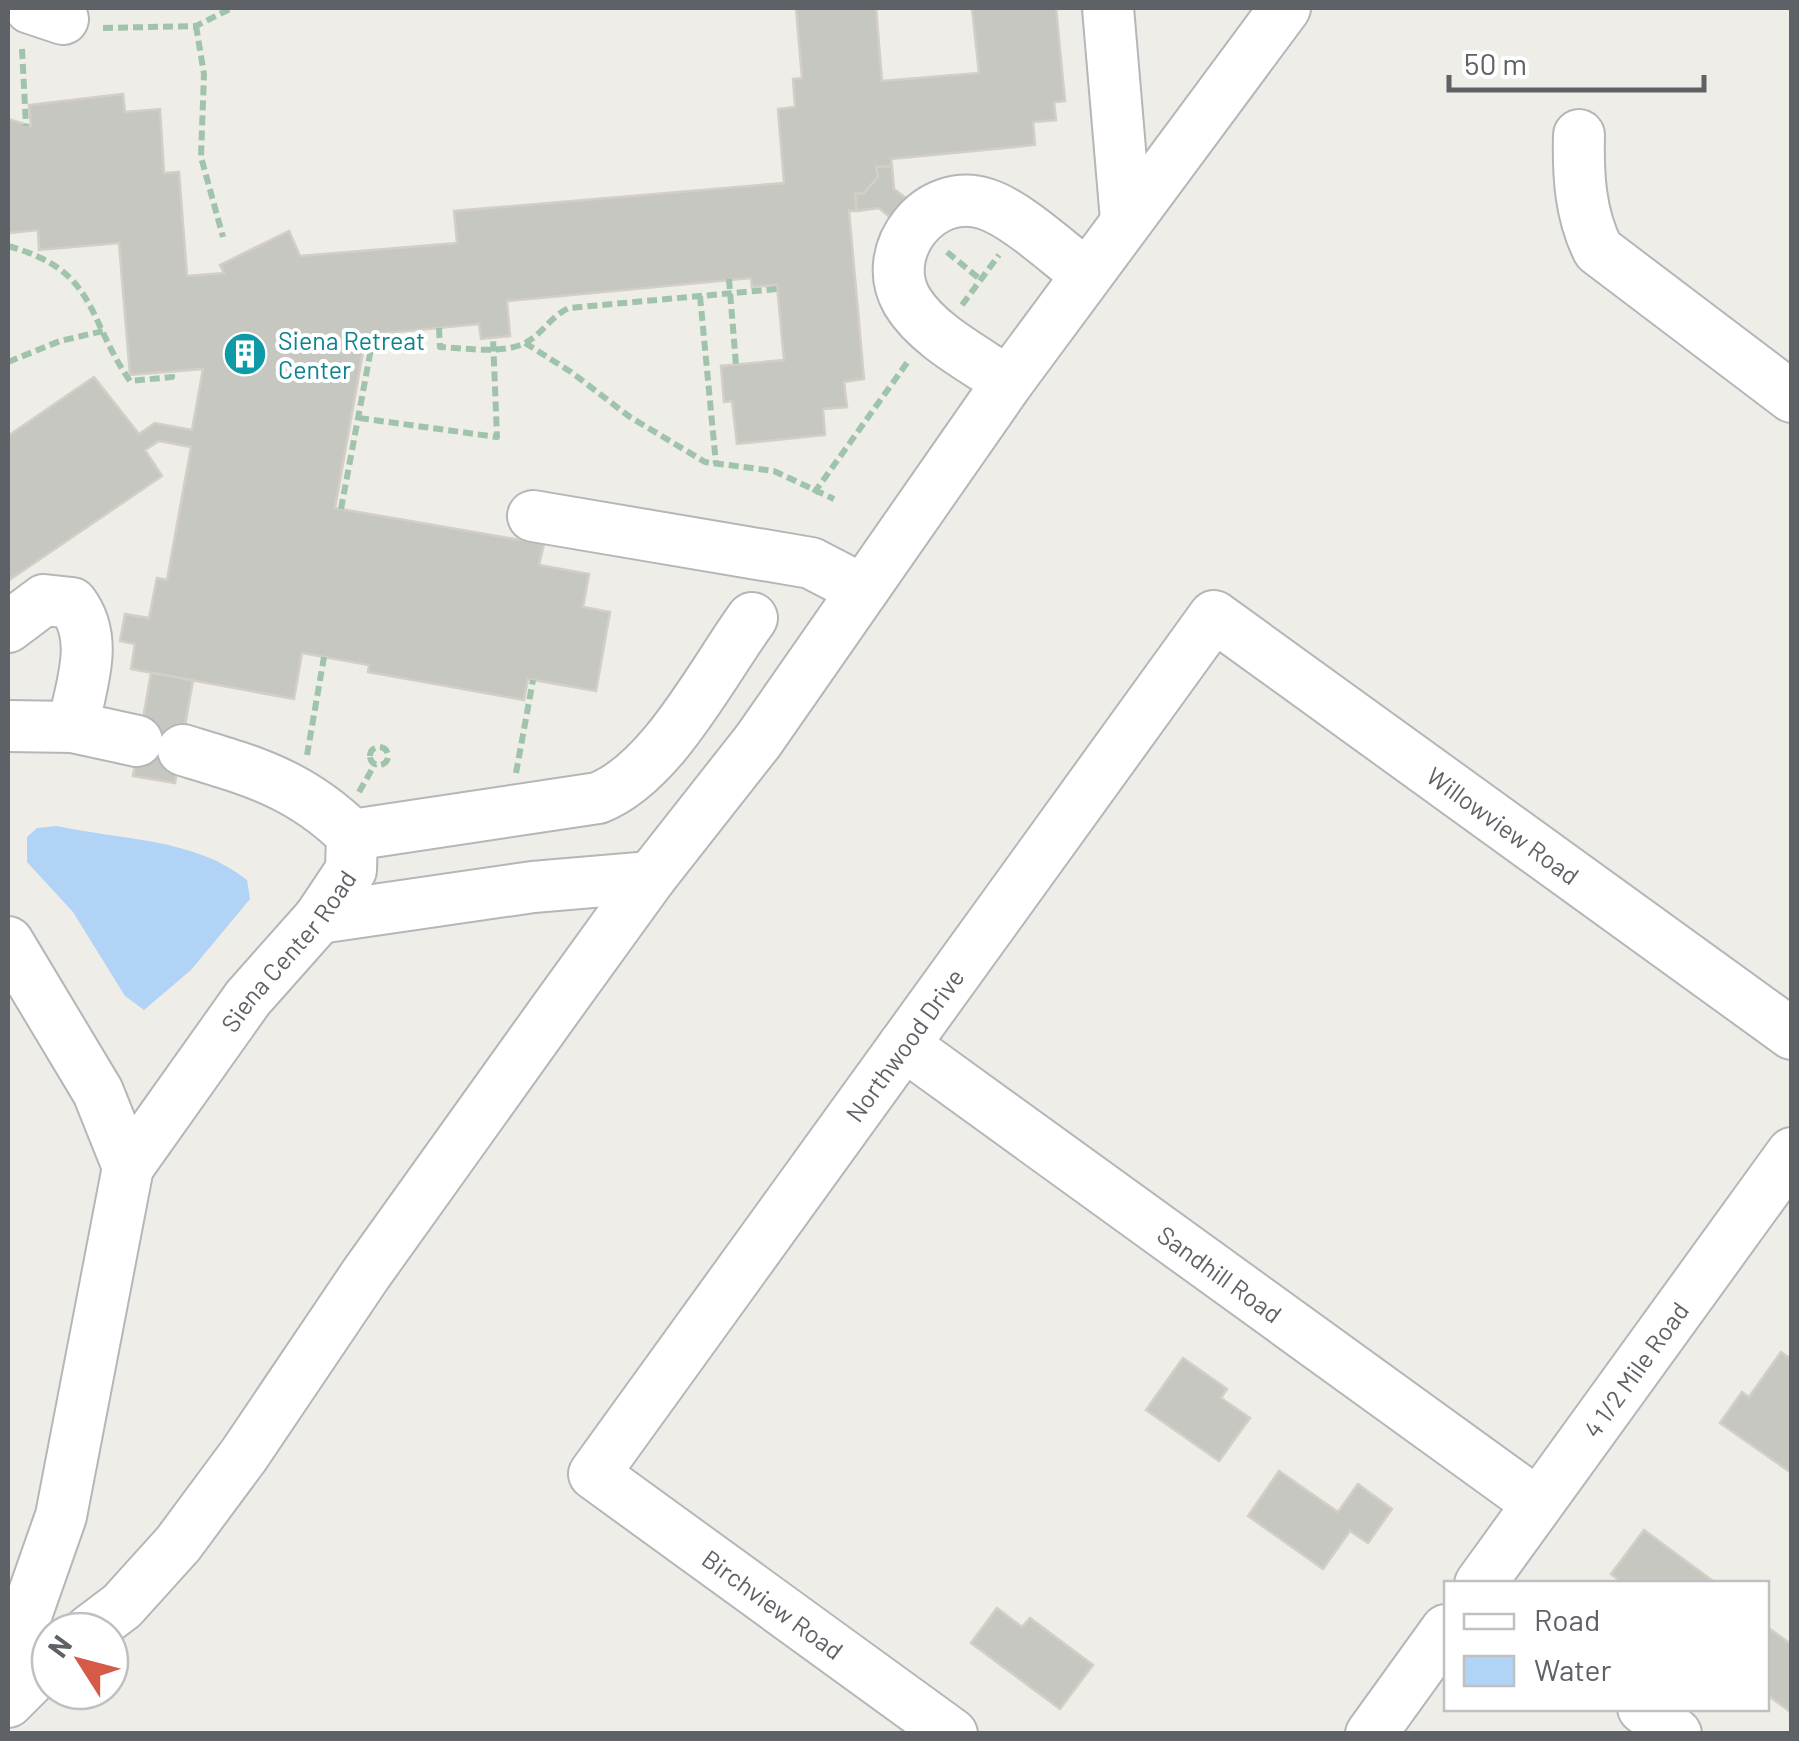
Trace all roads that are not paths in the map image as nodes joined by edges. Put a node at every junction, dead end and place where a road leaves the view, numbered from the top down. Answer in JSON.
{"nodes":[{"id":1,"x":1108,"y":8,"type":"edge"},
{"id":2,"x":1284,"y":8,"type":"edge"},
{"id":3,"x":1579,"y":135,"type":"dead end"},
{"id":4,"x":1126,"y":220,"type":"junction"},
{"id":5,"x":1086,"y":274,"type":"junction"},
{"id":6,"x":1008,"y":382,"type":"junction"},
{"id":7,"x":1792,"y":398,"type":"edge"},
{"id":8,"x":533,"y":516,"type":"dead end"},
{"id":9,"x":863,"y":590,"type":"junction"},
{"id":10,"x":1214,"y":616,"type":"joint"},
{"id":11,"x":752,"y":618,"type":"dead end"},
{"id":12,"x":8,"y":626,"type":"edge"},
{"id":13,"x":8,"y":726,"type":"edge"},
{"id":14,"x":73,"y":726,"type":"junction"},
{"id":15,"x":353,"y":818,"type":"junction"},
{"id":16,"x":651,"y":877,"type":"junction"},
{"id":17,"x":320,"y":918,"type":"junction"},
{"id":18,"x":8,"y":942,"type":"edge"},
{"id":19,"x":1792,"y":1034,"type":"edge"},
{"id":20,"x":904,"y":1045,"type":"junction"},
{"id":21,"x":1792,"y":1153,"type":"edge"},
{"id":22,"x":128,"y":1167,"type":"junction"},
{"id":23,"x":594,"y":1474,"type":"joint"},
{"id":24,"x":1537,"y":1503,"type":"junction"},
{"id":25,"x":1482,"y":1581,"type":"edge"},
{"id":26,"x":115,"y":1611,"type":"edge"},
{"id":27,"x":1444,"y":1633,"type":"edge"},
{"id":28,"x":8,"y":1667,"type":"edge"},
{"id":29,"x":30,"y":1680,"type":"edge"},
{"id":30,"x":8,"y":1702,"type":"edge"},
{"id":31,"x":1646,"y":1711,"type":"edge"},
{"id":32,"x":952,"y":1734,"type":"edge"},
{"id":33,"x":1371,"y":1734,"type":"edge"},
{"id":34,"x":1676,"y":1734,"type":"edge"}],
"edges":[{"from":1,"to":4,"type":"street"},
{"from":2,"to":4,"type":"street"},
{"from":3,"to":7,"type":"street"},
{"from":4,"to":5,"type":"street"},
{"from":5,"to":6,"type":"street"},
{"from":5,"to":6,"type":"street"},
{"from":6,"to":9,"type":"street"},
{"from":8,"to":9,"type":"street"},
{"from":9,"to":16,"type":"street"},
{"from":10,"to":19,"type":"street","name":"Willowview Road"},
{"from":10,"to":20,"type":"street","name":"Northwood Drive"},
{"from":11,"to":15,"type":"street"},
{"from":12,"to":14,"type":"street"},
{"from":13,"to":14,"type":"street","name":"Siena Center Road"},
{"from":14,"to":15,"type":"street","name":"Siena Center Road"},
{"from":15,"to":17,"type":"street","name":"Siena Center Road"},
{"from":16,"to":17,"type":"street"},
{"from":16,"to":26,"type":"street"},
{"from":17,"to":22,"type":"street","name":"Siena Center Road"},
{"from":18,"to":22,"type":"street"},
{"from":20,"to":23,"type":"street","name":"Northwood Drive"},
{"from":20,"to":24,"type":"street","name":"Sandhill Road"},
{"from":21,"to":24,"type":"street","name":"4 1/2 Mile Road"},
{"from":22,"to":28,"type":"street","name":"Siena Center Road"},
{"from":23,"to":32,"type":"street","name":"Birchview Road"},
{"from":24,"to":25,"type":"street","name":"4 1/2 Mile Road"},
{"from":27,"to":33,"type":"street"},
{"from":29,"to":30,"type":"street"},
{"from":31,"to":34,"type":"street"}]}
